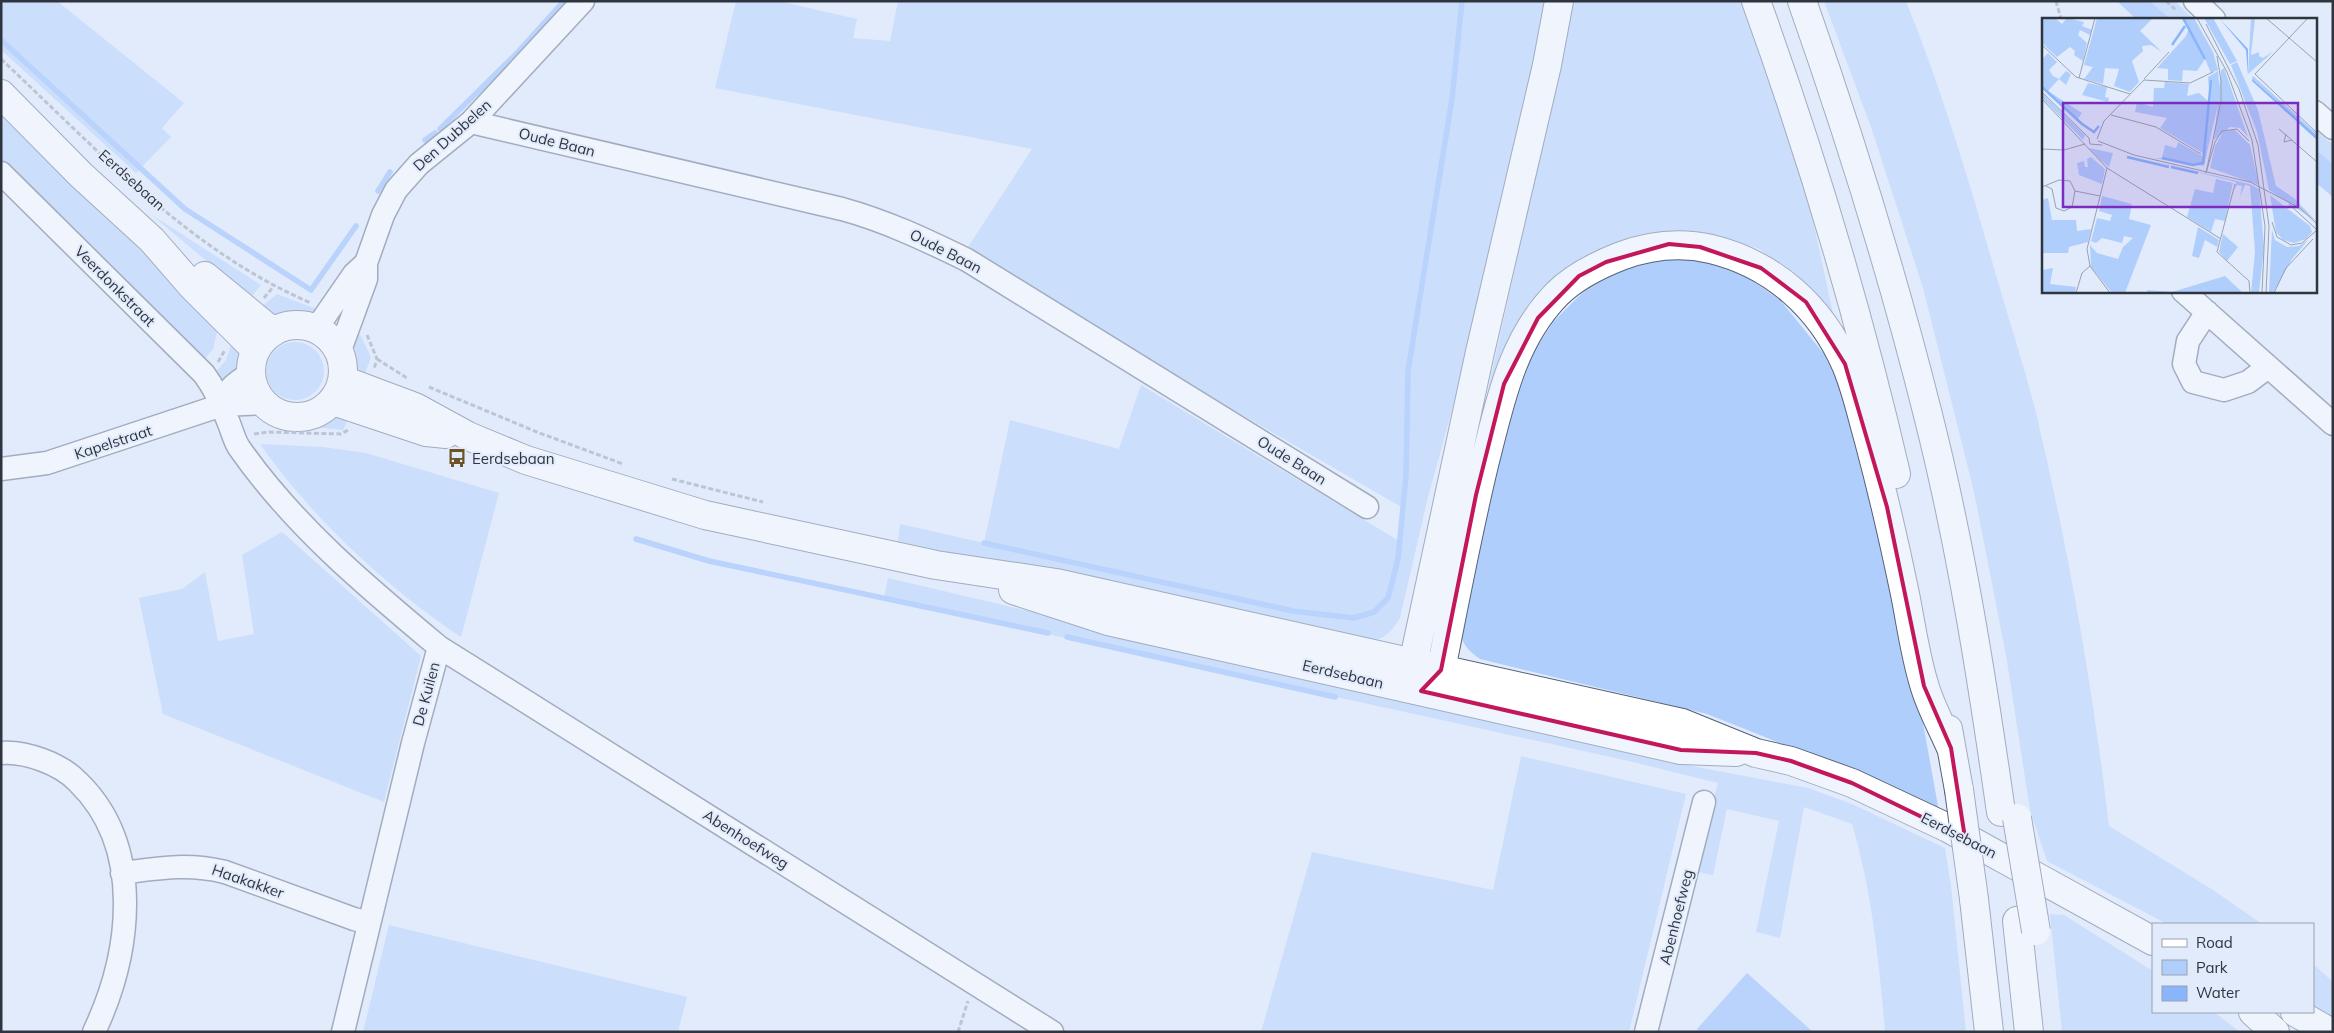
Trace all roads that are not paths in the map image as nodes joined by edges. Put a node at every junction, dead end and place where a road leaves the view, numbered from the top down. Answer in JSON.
{"nodes":[{"id":1,"x":583,"y":1,"type":"edge"},
{"id":2,"x":1558,"y":1,"type":"edge"},
{"id":3,"x":1756,"y":1,"type":"edge"},
{"id":4,"x":1802,"y":1,"type":"edge"},
{"id":5,"x":2195,"y":1,"type":"edge"},
{"id":6,"x":2213,"y":18,"type":"edge"},
{"id":7,"x":1,"y":94,"type":"edge"},
{"id":8,"x":2316,"y":113,"type":"edge"},
{"id":9,"x":471,"y":122,"type":"junction"},
{"id":10,"x":2333,"y":128,"type":"edge"},
{"id":11,"x":1,"y":173,"type":"edge"},
{"id":12,"x":366,"y":263,"type":"junction"},
{"id":13,"x":2184,"y":292,"type":"edge"},
{"id":14,"x":2207,"y":312,"type":"junction"},
{"id":15,"x":316,"y":317,"type":"junction"},
{"id":16,"x":260,"y":352,"type":"junction"},
{"id":17,"x":339,"y":353,"type":"junction"},
{"id":18,"x":2268,"y":367,"type":"junction"},
{"id":19,"x":338,"y":390,"type":"junction"},
{"id":20,"x":264,"y":403,"type":"junction"},
{"id":21,"x":222,"y":405,"type":"junction"},
{"id":22,"x":2333,"y":424,"type":"edge"},
{"id":23,"x":1,"y":469,"type":"edge"},
{"id":24,"x":1367,"y":507,"type":"dead end"},
{"id":25,"x":936,"y":564,"type":"junction"},
{"id":26,"x":439,"y":647,"type":"junction"},
{"id":27,"x":1413,"y":664,"type":"junction"},
{"id":28,"x":1441,"y":670,"type":"junction"},
{"id":29,"x":1421,"y":691,"type":"junction"},
{"id":30,"x":1951,"y":748,"type":"junction"},
{"id":31,"x":1,"y":753,"type":"edge"},
{"id":32,"x":1756,"y":753,"type":"junction"},
{"id":33,"x":1704,"y":802,"type":"dead end"},
{"id":34,"x":122,"y":873,"type":"junction"},
{"id":35,"x":369,"y":923,"type":"junction"},
{"id":36,"x":2026,"y":926,"type":"junction"},
{"id":37,"x":2152,"y":940,"type":"edge"},
{"id":38,"x":2254,"y":1013,"type":"edge"},
{"id":39,"x":2298,"y":1013,"type":"edge"},
{"id":40,"x":94,"y":1032,"type":"edge"},
{"id":41,"x":343,"y":1032,"type":"edge"},
{"id":42,"x":1052,"y":1032,"type":"edge"},
{"id":43,"x":1646,"y":1032,"type":"edge"},
{"id":44,"x":1989,"y":1032,"type":"edge"},
{"id":45,"x":2029,"y":1032,"type":"edge"},
{"id":46,"x":2048,"y":1032,"type":"edge"},
{"id":47,"x":2275,"y":1032,"type":"edge"},
{"id":48,"x":2330,"y":1032,"type":"edge"}],
"edges":[{"from":1,"to":9,"type":"street","name":"Den Dubbelen"},
{"from":2,"to":27,"type":"main road"},
{"from":3,"to":30,"type":"main road"},
{"from":4,"to":36,"type":"main road"},
{"from":5,"to":6,"type":"street"},
{"from":7,"to":16,"type":"main road","name":"Eerdsebaan"},
{"from":8,"to":10,"type":"street"},
{"from":9,"to":12,"type":"street","name":"Den Dubbelen"},
{"from":9,"to":24,"type":"street","name":"Oude Baan"},
{"from":11,"to":21,"type":"street","name":"Veerdonkstraat"},
{"from":12,"to":15,"type":"street","name":"Den Dubbelen"},
{"from":12,"to":17,"type":"street","name":"Den Dubbelen"},
{"from":13,"to":14,"type":"street"},
{"from":14,"to":18,"type":"street"},
{"from":14,"to":18,"type":"street"},
{"from":15,"to":16,"type":"main road"},
{"from":15,"to":17,"type":"main road"},
{"from":16,"to":20,"type":"main road"},
{"from":16,"to":21,"type":"street"},
{"from":17,"to":19,"type":"main road"},
{"from":18,"to":22,"type":"street"},
{"from":19,"to":20,"type":"main road"},
{"from":19,"to":25,"type":"main road","name":"Eerdsebaan"},
{"from":20,"to":21,"type":"street","name":"Kapelstraat"},
{"from":21,"to":23,"type":"street","name":"Kapelstraat"},
{"from":21,"to":26,"type":"street","name":"De Kuilen"},
{"from":25,"to":27,"type":"main road","name":"Eerdsebaan"},
{"from":25,"to":29,"type":"main road","name":"Eerdsebaan"},
{"from":26,"to":35,"type":"street","name":"De Kuilen"},
{"from":26,"to":42,"type":"street","name":"Abenhoefweg"},
{"from":27,"to":28,"type":"main road","name":"Eerdsebaan"},
{"from":27,"to":29,"type":"main road"},
{"from":28,"to":29,"type":"main road"},
{"from":28,"to":30,"type":"main road"},
{"from":28,"to":32,"type":"main road","name":"Eerdsebaan"},
{"from":29,"to":32,"type":"main road","name":"Eerdsebaan"},
{"from":30,"to":44,"type":"main road","bridge":true},
{"from":31,"to":34,"type":"street"},
{"from":32,"to":37,"type":"main road","name":"Eerdsebaan"},
{"from":33,"to":43,"type":"street","name":"Abenhoefweg"},
{"from":34,"to":35,"type":"street","name":"Haakakker"},
{"from":34,"to":40,"type":"street"},
{"from":35,"to":41,"type":"street","name":"De Kuilen"},
{"from":36,"to":45,"type":"main road"},
{"from":36,"to":46,"type":"main road"},
{"from":38,"to":47,"type":"main road"},
{"from":39,"to":48,"type":"main road"}]}
